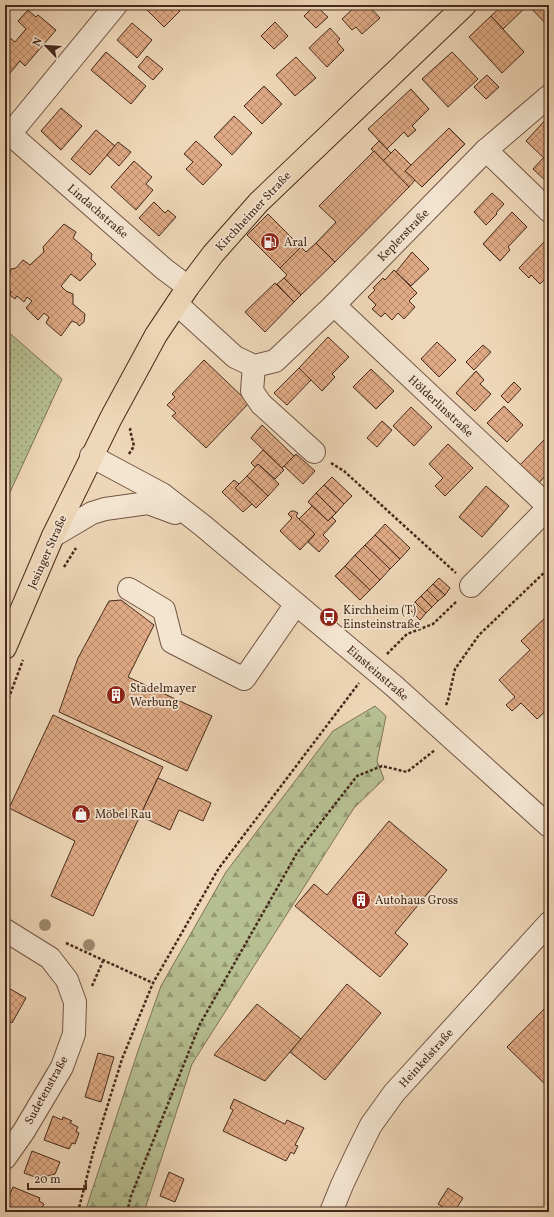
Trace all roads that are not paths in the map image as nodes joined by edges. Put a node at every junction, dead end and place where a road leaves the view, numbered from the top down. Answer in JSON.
{"nodes":[{"id":1,"x":116,"y":5,"type":"edge"},
{"id":2,"x":465,"y":5,"type":"edge"},
{"id":3,"x":549,"y":96,"type":"edge"},
{"id":4,"x":8,"y":132,"type":"edge"},
{"id":5,"x":486,"y":150,"type":"junction"},
{"id":6,"x":549,"y":212,"type":"edge"},
{"id":7,"x":182,"y":296,"type":"junction"},
{"id":8,"x":334,"y":305,"type":"junction"},
{"id":9,"x":254,"y":366,"type":"junction"},
{"id":10,"x":314,"y":452,"type":"road end"},
{"id":11,"x":92,"y":456,"type":"junction"},
{"id":12,"x":549,"y":507,"type":"edge"},
{"id":13,"x":202,"y":525,"type":"junction"},
{"id":14,"x":53,"y":536,"type":"junction"},
{"id":15,"x":471,"y":586,"type":"road end"},
{"id":16,"x":129,"y":589,"type":"dead end"},
{"id":17,"x":296,"y":604,"type":"junction"},
{"id":18,"x":14,"y":653,"type":"edge"},
{"id":19,"x":549,"y":826,"type":"edge"},
{"id":20,"x":549,"y":923,"type":"edge"},
{"id":21,"x":5,"y":930,"type":"edge"},
{"id":22,"x":5,"y":1158,"type":"edge"},
{"id":23,"x":331,"y":1212,"type":"edge"}],
"edges":[{"from":1,"to":4,"type":"street","name":"Lindachstraße"},
{"from":2,"to":7,"type":"main road","name":"Kirchheimer Straße"},
{"from":3,"to":5,"type":"street","name":"Keplerstraße"},
{"from":4,"to":7,"type":"street","name":"Lindachstraße"},
{"from":5,"to":6,"type":"street"},
{"from":5,"to":8,"type":"street","name":"Keplerstraße"},
{"from":7,"to":9,"type":"street"},
{"from":7,"to":11,"type":"main road","name":"Kirchheimer Straße"},
{"from":8,"to":9,"type":"street","name":"Keplerstraße"},
{"from":8,"to":12,"type":"street","name":"Hölderlinstraße"},
{"from":9,"to":10,"type":"street"},
{"from":11,"to":13,"type":"street","name":"Einsteinstraße"},
{"from":11,"to":14,"type":"main road","name":"Jesinger Straße"},
{"from":12,"to":15,"type":"street"},
{"from":13,"to":14,"type":"street","name":"Einsteinstraße"},
{"from":13,"to":17,"type":"street","name":"Einsteinstraße"},
{"from":14,"to":18,"type":"main road","name":"Jesinger Straße"},
{"from":16,"to":17,"type":"street"},
{"from":17,"to":19,"type":"street","name":"Einsteinstraße"},
{"from":20,"to":23,"type":"street","name":"Heinkelstraße"},
{"from":21,"to":22,"type":"street","name":"Sudetenstraße"}]}
